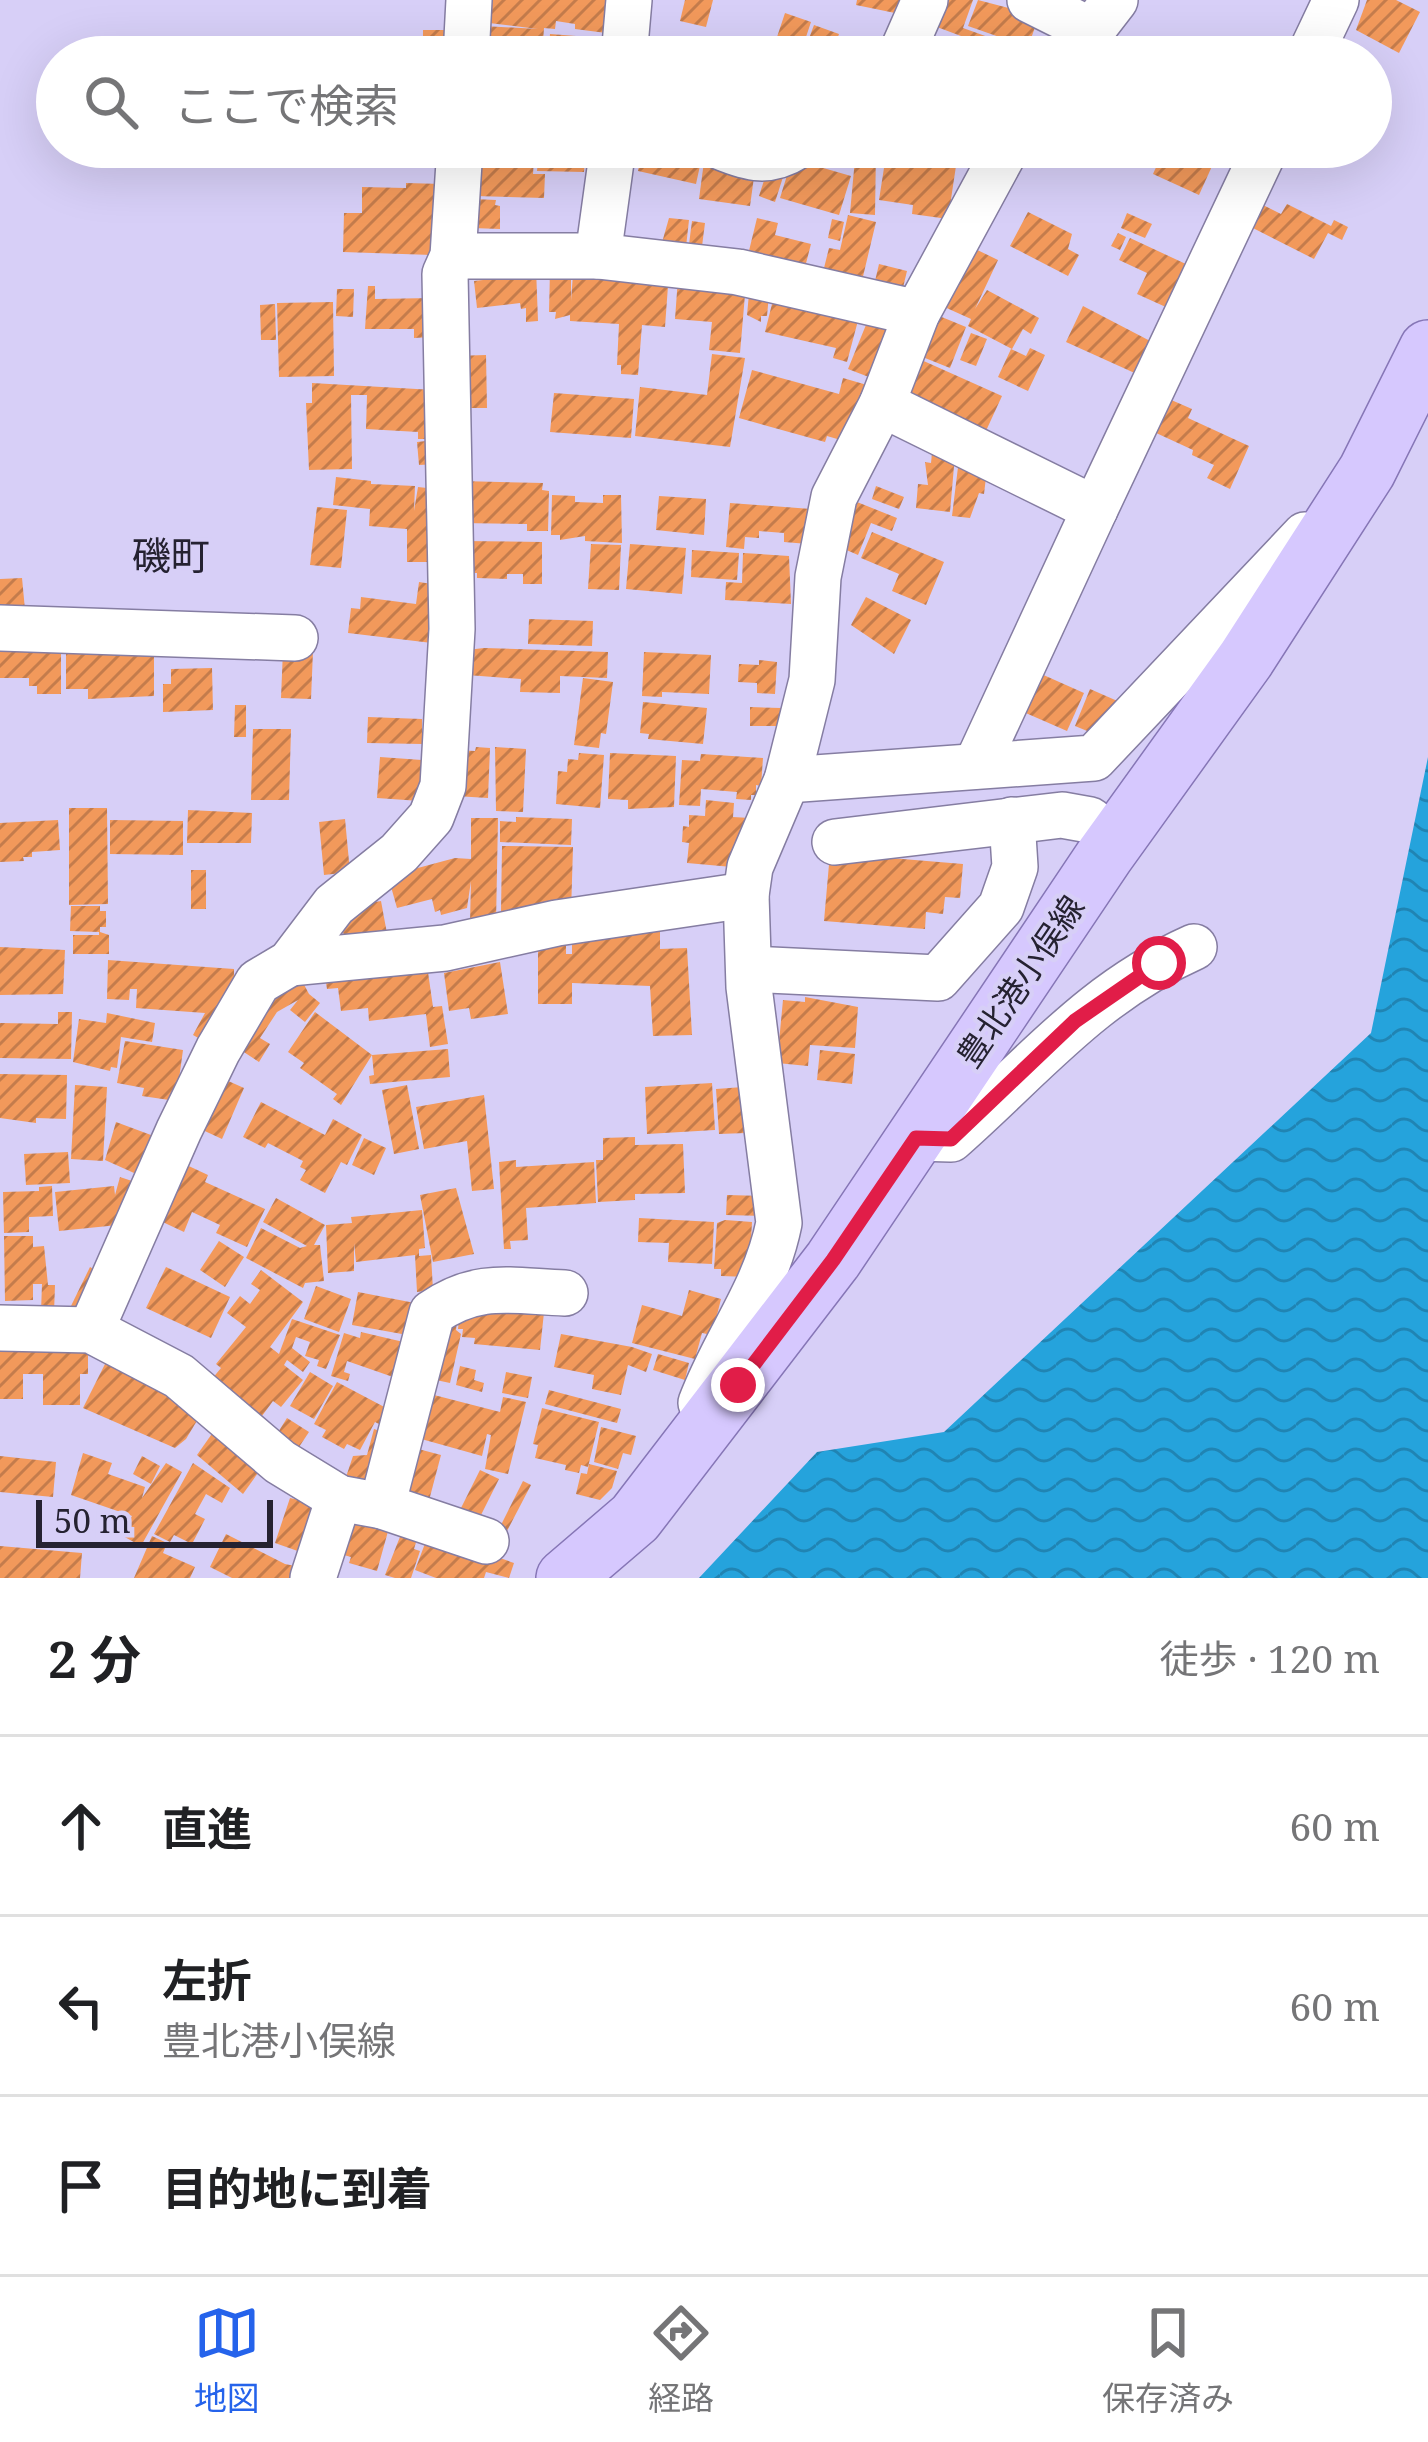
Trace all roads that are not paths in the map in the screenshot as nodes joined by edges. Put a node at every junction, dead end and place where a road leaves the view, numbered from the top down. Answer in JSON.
{"nodes":[{"id":1,"x":470,"y":0,"type":"edge"},
{"id":2,"x":629,"y":0,"type":"edge"},
{"id":3,"x":925,"y":0,"type":"edge"},
{"id":4,"x":1030,"y":0,"type":"edge"},
{"id":5,"x":1336,"y":0,"type":"edge"},
{"id":6,"x":1093,"y":29,"type":"edge"},
{"id":7,"x":467,"y":36,"type":"edge"},
{"id":8,"x":625,"y":36,"type":"edge"},
{"id":9,"x":909,"y":36,"type":"edge"},
{"id":10,"x":1319,"y":36,"type":"edge"},
{"id":11,"x":459,"y":168,"type":"edge"},
{"id":12,"x":610,"y":168,"type":"edge"},
{"id":13,"x":996,"y":168,"type":"edge"},
{"id":14,"x":1256,"y":168,"type":"edge"},
{"id":15,"x":453,"y":256,"type":"junction"},
{"id":16,"x":598,"y":256,"type":"junction"},
{"id":17,"x":917,"y":313,"type":"junction"},
{"id":18,"x":1428,"y":350,"type":"edge"},
{"id":19,"x":882,"y":404,"type":"junction"},
{"id":20,"x":1367,"y":471,"type":"junction"},
{"id":21,"x":1095,"y":509,"type":"junction"},
{"id":22,"x":0,"y":628,"type":"edge"},
{"id":23,"x":295,"y":638,"type":"dead end"},
{"id":24,"x":976,"y":766,"type":"junction"},
{"id":25,"x":788,"y":780,"type":"junction"},
{"id":26,"x":1012,"y":820,"type":"junction"},
{"id":27,"x":1115,"y":841,"type":"junction"},
{"id":28,"x":835,"y":842,"type":"dead end"},
{"id":29,"x":746,"y":895,"type":"junction"},
{"id":30,"x":1194,"y":947,"type":"dead end"},
{"id":31,"x":290,"y":963,"type":"junction"},
{"id":32,"x":749,"y":969,"type":"junction"},
{"id":33,"x":916,"y":1138,"type":"junction"},
{"id":34,"x":565,"y":1293,"type":"dead end"},
{"id":35,"x":0,"y":1328,"type":"edge"},
{"id":36,"x":91,"y":1330,"type":"junction"},
{"id":37,"x":680,"y":1462,"type":"junction"},
{"id":38,"x":360,"y":1502,"type":"junction"},
{"id":39,"x":486,"y":1541,"type":"dead end"},
{"id":40,"x":313,"y":1578,"type":"edge"},
{"id":41,"x":565,"y":1578,"type":"edge"}],
"edges":[{"from":1,"to":7,"type":"street"},
{"from":2,"to":8,"type":"street"},
{"from":3,"to":9,"type":"street"},
{"from":4,"to":6,"type":"street"},
{"from":5,"to":10,"type":"street"},
{"from":11,"to":15,"type":"street"},
{"from":12,"to":16,"type":"street"},
{"from":13,"to":17,"type":"street"},
{"from":14,"to":21,"type":"street"},
{"from":15,"to":16,"type":"street"},
{"from":15,"to":31,"type":"street"},
{"from":16,"to":17,"type":"street"},
{"from":17,"to":19,"type":"street"},
{"from":18,"to":20,"type":"main road","name":"豊北港小俣線"},
{"from":19,"to":21,"type":"street"},
{"from":19,"to":25,"type":"street"},
{"from":20,"to":24,"type":"street"},
{"from":20,"to":27,"type":"main road","name":"豊北港小俣線"},
{"from":21,"to":24,"type":"street"},
{"from":22,"to":23,"type":"street"},
{"from":24,"to":25,"type":"street"},
{"from":25,"to":29,"type":"street"},
{"from":26,"to":27,"type":"street"},
{"from":26,"to":28,"type":"street"},
{"from":26,"to":32,"type":"street"},
{"from":27,"to":33,"type":"main road","name":"豊北港小俣線"},
{"from":29,"to":31,"type":"street"},
{"from":29,"to":32,"type":"street"},
{"from":30,"to":33,"type":"street"},
{"from":31,"to":36,"type":"street"},
{"from":32,"to":37,"type":"street"},
{"from":33,"to":37,"type":"main road","name":"豊北港小俣線"},
{"from":34,"to":38,"type":"street"},
{"from":35,"to":36,"type":"street"},
{"from":36,"to":38,"type":"street"},
{"from":37,"to":41,"type":"main road","name":"豊北港小俣線"},
{"from":38,"to":39,"type":"street"},
{"from":38,"to":40,"type":"street"}]}
